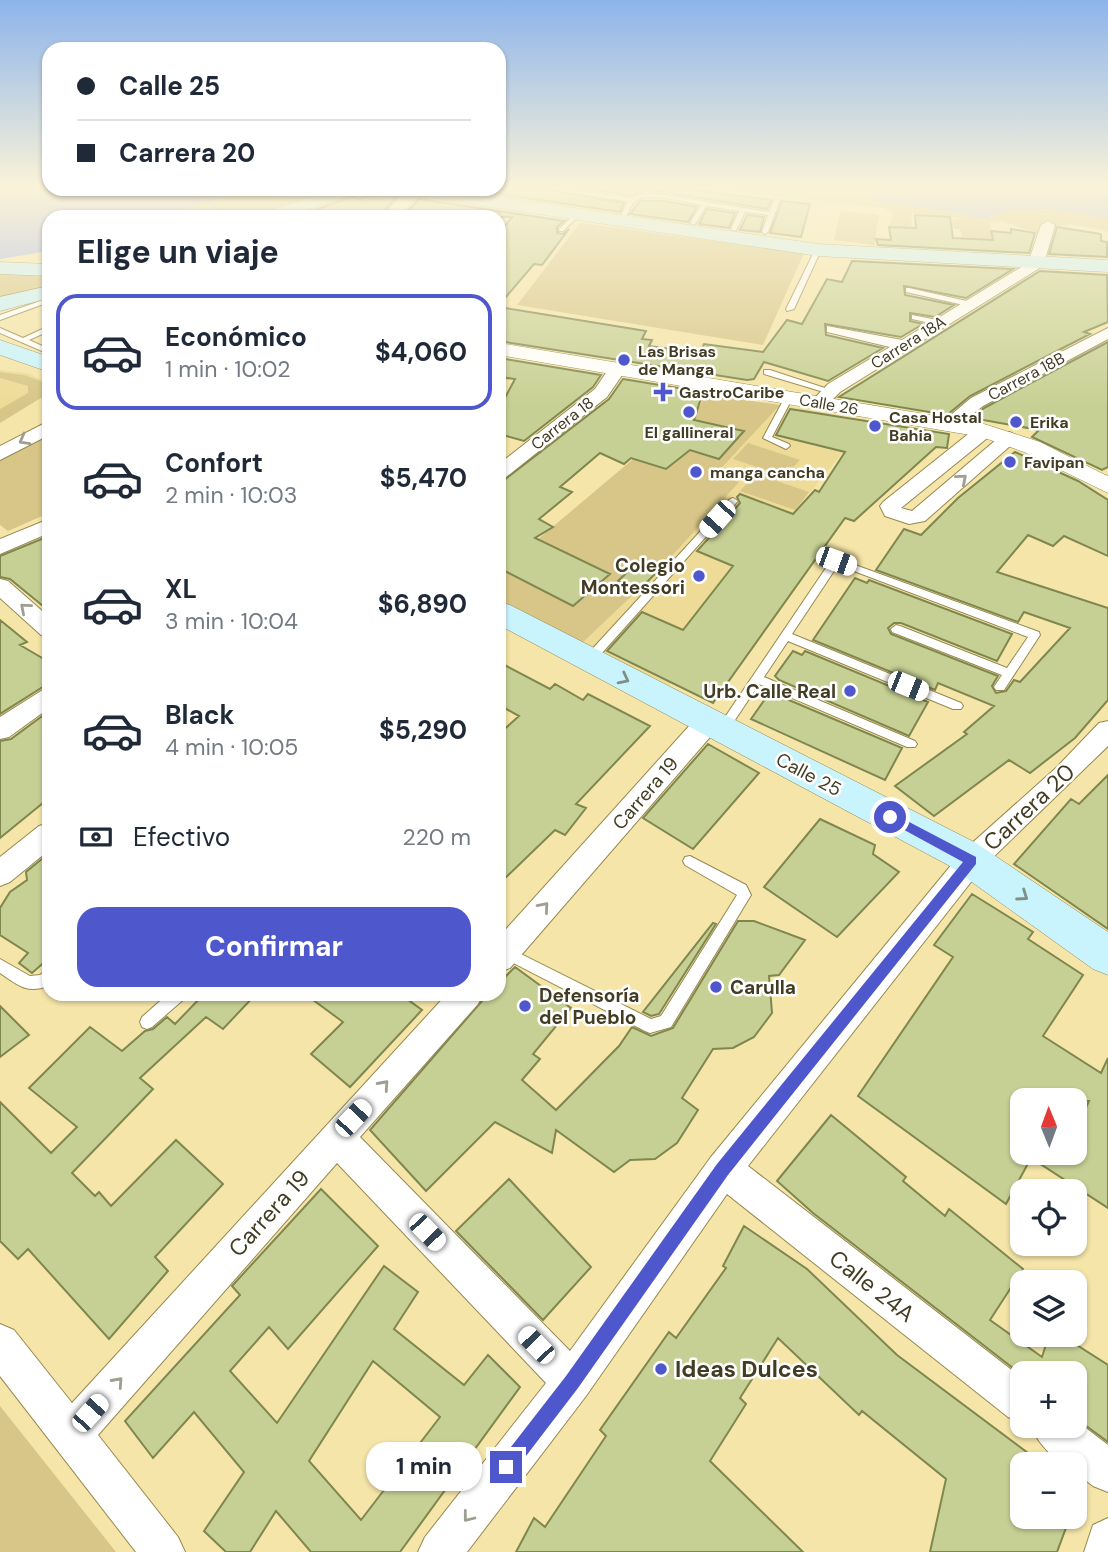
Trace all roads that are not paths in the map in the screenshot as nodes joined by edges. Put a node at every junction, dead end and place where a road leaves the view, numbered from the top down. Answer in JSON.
{"nodes":[{"id":1,"x":813,"y":261,"type":"edge"},
{"id":2,"x":1037,"y":261,"type":"edge"},
{"id":3,"x":1055,"y":261,"type":"edge"},
{"id":4,"x":1108,"y":266,"type":"edge"},
{"id":5,"x":0,"y":268,"type":"edge"},
{"id":6,"x":42,"y":270,"type":"edge"},
{"id":7,"x":909,"y":290,"type":"dead end"},
{"id":8,"x":42,"y":295,"type":"edge"},
{"id":9,"x":42,"y":297,"type":"edge"},
{"id":10,"x":0,"y":304,"type":"edge"},
{"id":11,"x":968,"y":304,"type":"junction"},
{"id":12,"x":790,"y":310,"type":"dead end"},
{"id":13,"x":915,"y":317,"type":"dead end"},
{"id":14,"x":0,"y":318,"type":"edge"},
{"id":15,"x":939,"y":323,"type":"junction"},
{"id":16,"x":833,"y":329,"type":"dead end"},
{"id":17,"x":0,"y":330,"type":"edge"},
{"id":18,"x":1108,"y":332,"type":"edge"},
{"id":19,"x":42,"y":338,"type":"edge"},
{"id":20,"x":904,"y":345,"type":"junction"},
{"id":21,"x":506,"y":350,"type":"edge"},
{"id":22,"x":32,"y":353,"type":"edge"},
{"id":23,"x":0,"y":357,"type":"edge"},
{"id":24,"x":618,"y":368,"type":"junction"},
{"id":25,"x":767,"y":372,"type":"dead end"},
{"id":26,"x":825,"y":396,"type":"junction"},
{"id":27,"x":789,"y":397,"type":"junction"},
{"id":28,"x":948,"y":425,"type":"junction"},
{"id":29,"x":42,"y":431,"type":"edge"},
{"id":30,"x":984,"y":431,"type":"junction"},
{"id":31,"x":1010,"y":438,"type":"junction"},
{"id":32,"x":786,"y":446,"type":"dead end"},
{"id":33,"x":0,"y":454,"type":"edge"},
{"id":34,"x":506,"y":468,"type":"edge"},
{"id":35,"x":1107,"y":485,"type":"edge"},
{"id":36,"x":733,"y":501,"type":"dead end"},
{"id":37,"x":42,"y":528,"type":"edge"},
{"id":38,"x":0,"y":547,"type":"edge"},
{"id":39,"x":0,"y":586,"type":"edge"},
{"id":40,"x":506,"y":616,"type":"edge"},
{"id":41,"x":42,"y":623,"type":"edge"},
{"id":42,"x":895,"y":629,"type":"dead end"},
{"id":43,"x":787,"y":636,"type":"junction"},
{"id":44,"x":589,"y":661,"type":"junction"},
{"id":45,"x":1009,"y":673,"type":"junction"},
{"id":46,"x":758,"y":679,"type":"junction"},
{"id":47,"x":1000,"y":687,"type":"dead end"},
{"id":48,"x":42,"y":700,"type":"edge"},
{"id":49,"x":957,"y":706,"type":"dead end"},
{"id":50,"x":715,"y":726,"type":"junction"},
{"id":51,"x":0,"y":730,"type":"edge"},
{"id":52,"x":1108,"y":730,"type":"edge"},
{"id":53,"x":911,"y":744,"type":"dead end"},
{"id":54,"x":42,"y":843,"type":"edge"},
{"id":55,"x":972,"y":860,"type":"junction"},
{"id":56,"x":690,"y":861,"type":"dead end"},
{"id":57,"x":0,"y":874,"type":"edge"},
{"id":58,"x":506,"y":951,"type":"edge"},
{"id":59,"x":506,"y":957,"type":"edge"},
{"id":60,"x":1108,"y":957,"type":"edge"},
{"id":61,"x":0,"y":965,"type":"edge"},
{"id":62,"x":42,"y":981,"type":"edge"},
{"id":63,"x":171,"y":1001,"type":"edge"},
{"id":64,"x":453,"y":1001,"type":"edge"},
{"id":65,"x":147,"y":1021,"type":"dead end"},
{"id":66,"x":336,"y":1138,"type":"junction"},
{"id":67,"x":723,"y":1169,"type":"junction"},
{"id":68,"x":0,"y":1344,"type":"edge"},
{"id":69,"x":572,"y":1382,"type":"junction"},
{"id":70,"x":1010,"y":1394,"type":"edge"},
{"id":71,"x":72,"y":1433,"type":"junction"},
{"id":72,"x":1066,"y":1438,"type":"edge"},
{"id":73,"x":1108,"y":1471,"type":"edge"},
{"id":74,"x":1108,"y":1540,"type":"edge"},
{"id":75,"x":163,"y":1552,"type":"edge"},
{"id":76,"x":440,"y":1552,"type":"edge"},
{"id":77,"x":1106,"y":1552,"type":"edge"}],
"edges":[{"from":1,"to":12,"type":"lane"},
{"from":2,"to":11,"type":"street","name":"Carrera 18A"},
{"from":3,"to":4,"type":"main road"},
{"from":5,"to":6,"type":"main road"},
{"from":7,"to":11,"type":"lane"},
{"from":8,"to":10,"type":"main road"},
{"from":9,"to":14,"type":"lane"},
{"from":11,"to":15,"type":"street","name":"Carrera 18A"},
{"from":13,"to":15,"type":"lane"},
{"from":15,"to":20,"type":"street","name":"Carrera 18A"},
{"from":16,"to":20,"type":"street"},
{"from":17,"to":22,"type":"lane"},
{"from":18,"to":28,"type":"street","name":"Carrera 18B"},
{"from":19,"to":22,"type":"lane"},
{"from":20,"to":26,"type":"street","name":"Carrera 18A"},
{"from":21,"to":24,"type":"street","name":"Calle 26"},
{"from":22,"to":23,"type":"main road"},
{"from":24,"to":27,"type":"street","name":"Calle 26"},
{"from":24,"to":34,"type":"street","name":"Carrera 18"},
{"from":25,"to":26,"type":"lane"},
{"from":26,"to":27,"type":"street","name":"Calle 26"},
{"from":26,"to":28,"type":"street","name":"Calle 26"},
{"from":27,"to":32,"type":"lane"},
{"from":28,"to":30,"type":"street","name":"Calle 26"},
{"from":29,"to":33,"type":"street","one_way":true},
{"from":30,"to":31,"type":"street","name":"Calle 26"},
{"from":30,"to":31,"type":"street","one_way":true},
{"from":31,"to":35,"type":"street","name":"Calle 26"},
{"from":36,"to":44,"type":"lane"},
{"from":37,"to":38,"type":"street"},
{"from":41,"to":39,"type":"street","one_way":true},
{"from":40,"to":44,"type":"main road","name":"Calle 25"},
{"from":42,"to":45,"type":"lane"},
{"from":43,"to":45,"type":"lane"},
{"from":43,"to":46,"type":"lane"},
{"from":43,"to":49,"type":"lane"},
{"from":44,"to":50,"type":"main road","name":"Calle 25","one_way":true},
{"from":45,"to":47,"type":"lane"},
{"from":46,"to":50,"type":"lane"},
{"from":46,"to":53,"type":"lane"},
{"from":48,"to":51,"type":"street"},
{"from":50,"to":55,"type":"main road","name":"Calle 25"},
{"from":58,"to":50,"type":"street","name":"Carrera 19","one_way":true},
{"from":52,"to":55,"type":"street","name":"Carrera 20"},
{"from":54,"to":57,"type":"street"},
{"from":55,"to":60,"type":"main road","name":"Calle 25","one_way":true},
{"from":55,"to":67,"type":"street","name":"Carrera 20"},
{"from":56,"to":59,"type":"lane"},
{"from":61,"to":62,"type":"lane"},
{"from":63,"to":65,"type":"lane"},
{"from":66,"to":64,"type":"street","name":"Carrera 19","one_way":true},
{"from":66,"to":69,"type":"street"},
{"from":71,"to":66,"type":"street","name":"Carrera 19","one_way":true},
{"from":67,"to":69,"type":"street","name":"Carrera 20"},
{"from":67,"to":70,"type":"street","name":"Calle 24A"},
{"from":68,"to":71,"type":"street"},
{"from":69,"to":76,"type":"street","name":"Carrera 20","one_way":true},
{"from":71,"to":75,"type":"street"},
{"from":72,"to":73,"type":"street"},
{"from":74,"to":77,"type":"street"}]}
